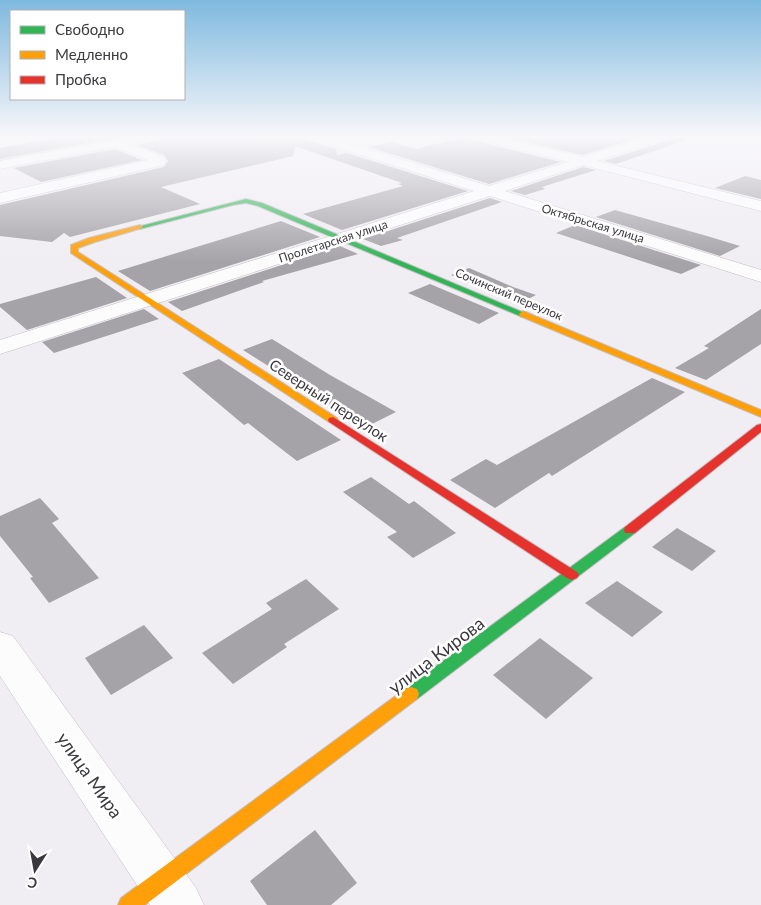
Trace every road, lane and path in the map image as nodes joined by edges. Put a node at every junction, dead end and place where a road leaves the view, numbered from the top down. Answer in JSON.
{"nodes":[{"id":1,"x":92,"y":177,"type":"edge"},
{"id":2,"x":445,"y":177,"type":"edge"},
{"id":3,"x":533,"y":177,"type":"edge"},
{"id":4,"x":648,"y":177,"type":"edge"},
{"id":5,"x":489,"y":191,"type":"junction"},
{"id":6,"x":752,"y":191,"type":"dead end"},
{"id":7,"x":0,"y":198,"type":"edge"},
{"id":8,"x":734,"y":199,"type":"junction"},
{"id":9,"x":761,"y":206,"type":"edge"},
{"id":10,"x":341,"y":238,"type":"junction"},
{"id":11,"x":74,"y":247,"type":"joint"},
{"id":12,"x":761,"y":276,"type":"edge"},
{"id":13,"x":148,"y":300,"type":"junction"},
{"id":14,"x":0,"y":347,"type":"edge"},
{"id":15,"x":761,"y":414,"type":"edge"},
{"id":16,"x":761,"y":427,"type":"edge"},
{"id":17,"x":572,"y":575,"type":"junction"},
{"id":18,"x":0,"y":646,"type":"edge"},
{"id":19,"x":171,"y":893,"type":"edge"},
{"id":20,"x":128,"y":905,"type":"edge"}],
"edges":[{"from":1,"to":7,"type":"street"},
{"from":2,"to":5,"type":"street","name":"Октябрьская улица"},
{"from":3,"to":5,"type":"street","name":"Пролетарская улица"},
{"from":4,"to":8,"type":"street"},
{"from":5,"to":10,"type":"street","name":"Пролетарская улица"},
{"from":5,"to":12,"type":"street","name":"Октябрьская улица"},
{"from":6,"to":8,"type":"street"},
{"from":8,"to":9,"type":"street"},
{"from":10,"to":11,"type":"street","name":"Сочинский переулок"},
{"from":10,"to":13,"type":"street","name":"Пролетарская улица"},
{"from":10,"to":15,"type":"street","name":"Сочинский переулок"},
{"from":11,"to":13,"type":"street","name":"Северный переулок"},
{"from":13,"to":14,"type":"street","name":"Пролетарская улица"},
{"from":13,"to":17,"type":"street","name":"Северный переулок"},
{"from":16,"to":17,"type":"street","name":"улица Кирова"},
{"from":17,"to":19,"type":"street","name":"улица Кирова"},
{"from":18,"to":19,"type":"street","name":"улица Мира"},
{"from":19,"to":20,"type":"street","name":"улица Кирова"}]}
